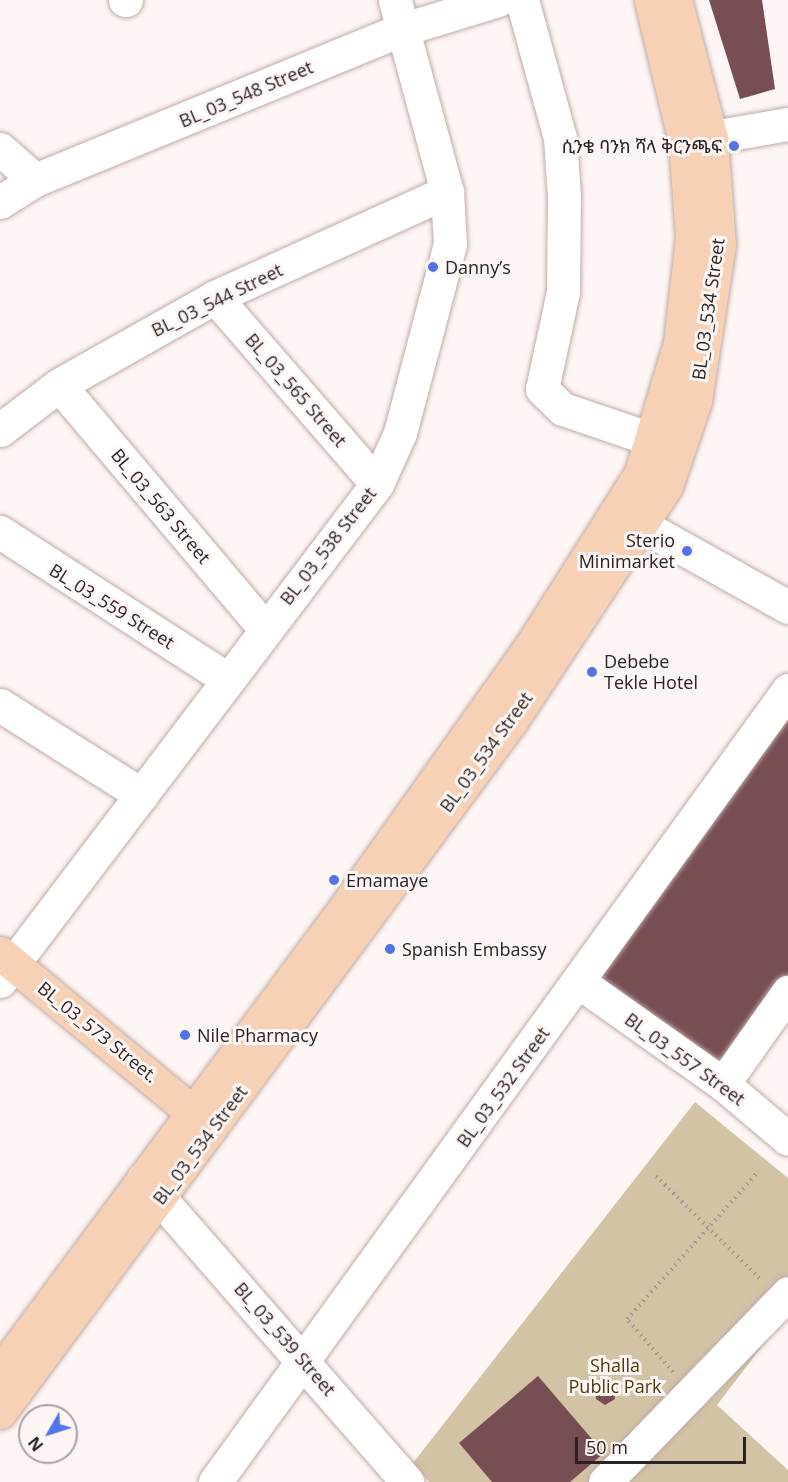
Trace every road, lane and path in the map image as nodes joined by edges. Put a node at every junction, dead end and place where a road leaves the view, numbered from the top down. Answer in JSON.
{"nodes":[{"id":1,"x":498,"y":0,"type":"edge"},
{"id":2,"x":522,"y":0,"type":"edge"},
{"id":3,"x":651,"y":0,"type":"edge"},
{"id":4,"x":675,"y":0,"type":"edge"},
{"id":5,"x":399,"y":14,"type":"edge"},
{"id":6,"x":788,"y":124,"type":"edge"},
{"id":7,"x":698,"y":140,"type":"junction"},
{"id":8,"x":0,"y":149,"type":"edge"},
{"id":9,"x":35,"y":180,"type":"junction"},
{"id":10,"x":447,"y":192,"type":"junction"},
{"id":11,"x":0,"y":202,"type":"edge"},
{"id":12,"x":215,"y":297,"type":"junction"},
{"id":13,"x":58,"y":385,"type":"junction"},
{"id":14,"x":0,"y":430,"type":"edge"},
{"id":15,"x":667,"y":444,"type":"junction"},
{"id":16,"x":377,"y":484,"type":"junction"},
{"id":17,"x":630,"y":520,"type":"junction"},
{"id":18,"x":0,"y":532,"type":"edge"},
{"id":19,"x":788,"y":607,"type":"edge"},
{"id":20,"x":264,"y":628,"type":"junction"},
{"id":21,"x":226,"y":678,"type":"junction"},
{"id":22,"x":788,"y":690,"type":"edge"},
{"id":23,"x":0,"y":705,"type":"edge"},
{"id":24,"x":142,"y":795,"type":"junction"},
{"id":25,"x":5,"y":966,"type":"edge"},
{"id":26,"x":579,"y":982,"type":"junction"},
{"id":27,"x":788,"y":992,"type":"edge"},
{"id":28,"x":723,"y":1084,"type":"junction"},
{"id":29,"x":203,"y":1121,"type":"junction"},
{"id":30,"x":788,"y":1139,"type":"edge"},
{"id":31,"x":759,"y":1171,"type":"dead end"},
{"id":32,"x":656,"y":1176,"type":"dead end"},
{"id":33,"x":152,"y":1188,"type":"junction"},
{"id":34,"x":712,"y":1230,"type":"junction"},
{"id":35,"x":785,"y":1297,"type":"edge"},
{"id":36,"x":305,"y":1360,"type":"junction"},
{"id":37,"x":0,"y":1372,"type":"edge"},
{"id":38,"x":694,"y":1395,"type":"junction"},
{"id":39,"x":0,"y":1412,"type":"edge"},
{"id":40,"x":215,"y":1482,"type":"edge"},
{"id":41,"x":407,"y":1482,"type":"edge"},
{"id":42,"x":605,"y":1482,"type":"edge"}],
"edges":[{"from":1,"to":5,"type":"street","name":"BL_03_548 Street"},
{"from":2,"to":15,"type":"street"},
{"from":3,"to":7,"type":"main road","name":"BL_03_534 Street"},
{"from":4,"to":7,"type":"main road","name":"BL_03_534 Street"},
{"from":5,"to":9,"type":"street","name":"BL_03_548 Street"},
{"from":5,"to":10,"type":"street","name":"BL_03_538 Street"},
{"from":6,"to":7,"type":"street"},
{"from":7,"to":15,"type":"main road","name":"BL_03_534 Street"},
{"from":8,"to":9,"type":"street"},
{"from":9,"to":11,"type":"street","name":"BL_03_548 Street"},
{"from":10,"to":12,"type":"street","name":"BL_03_544 Street"},
{"from":10,"to":16,"type":"street","name":"BL_03_538 Street"},
{"from":12,"to":13,"type":"street","name":"BL_03_544 Street"},
{"from":12,"to":16,"type":"street","name":"BL_03_565 Street"},
{"from":13,"to":14,"type":"street","name":"BL_03_544 Street"},
{"from":13,"to":20,"type":"street","name":"BL_03_563 Street"},
{"from":15,"to":17,"type":"main road","name":"BL_03_534 Street"},
{"from":16,"to":20,"type":"street","name":"BL_03_538 Street"},
{"from":17,"to":19,"type":"street"},
{"from":17,"to":29,"type":"main road","name":"BL_03_534 Street"},
{"from":18,"to":21,"type":"street","name":"BL_03_559 Street"},
{"from":20,"to":21,"type":"street","name":"BL_03_538 Street"},
{"from":21,"to":24,"type":"street","name":"BL_03_538 Street"},
{"from":22,"to":26,"type":"street","name":"BL_03_532 Street"},
{"from":23,"to":24,"type":"street"},
{"from":24,"to":25,"type":"street","name":"BL_03_538 Street"},
{"from":25,"to":29,"type":"main road","name":"BL_03_573 Street."},
{"from":26,"to":28,"type":"street","name":"BL_03_557 Street"},
{"from":26,"to":36,"type":"street","name":"BL_03_532 Street"},
{"from":27,"to":28,"type":"street"},
{"from":28,"to":30,"type":"street","name":"BL_03_557 Street"},
{"from":29,"to":33,"type":"main road","name":"BL_03_534 Street"},
{"from":31,"to":34,"type":"path"},
{"from":32,"to":34,"type":"path"},
{"from":33,"to":36,"type":"street","name":"BL_03_539 Street"},
{"from":33,"to":37,"type":"main road","name":"BL_03_534 Street"},
{"from":33,"to":39,"type":"main road","name":"BL_03_534 Street"},
{"from":34,"to":35,"type":"path"},
{"from":34,"to":38,"type":"path"},
{"from":35,"to":38,"type":"street"},
{"from":36,"to":40,"type":"street","name":"BL_03_532 Street"},
{"from":36,"to":41,"type":"street","name":"BL_03_539 Street"},
{"from":38,"to":42,"type":"street"}]}
